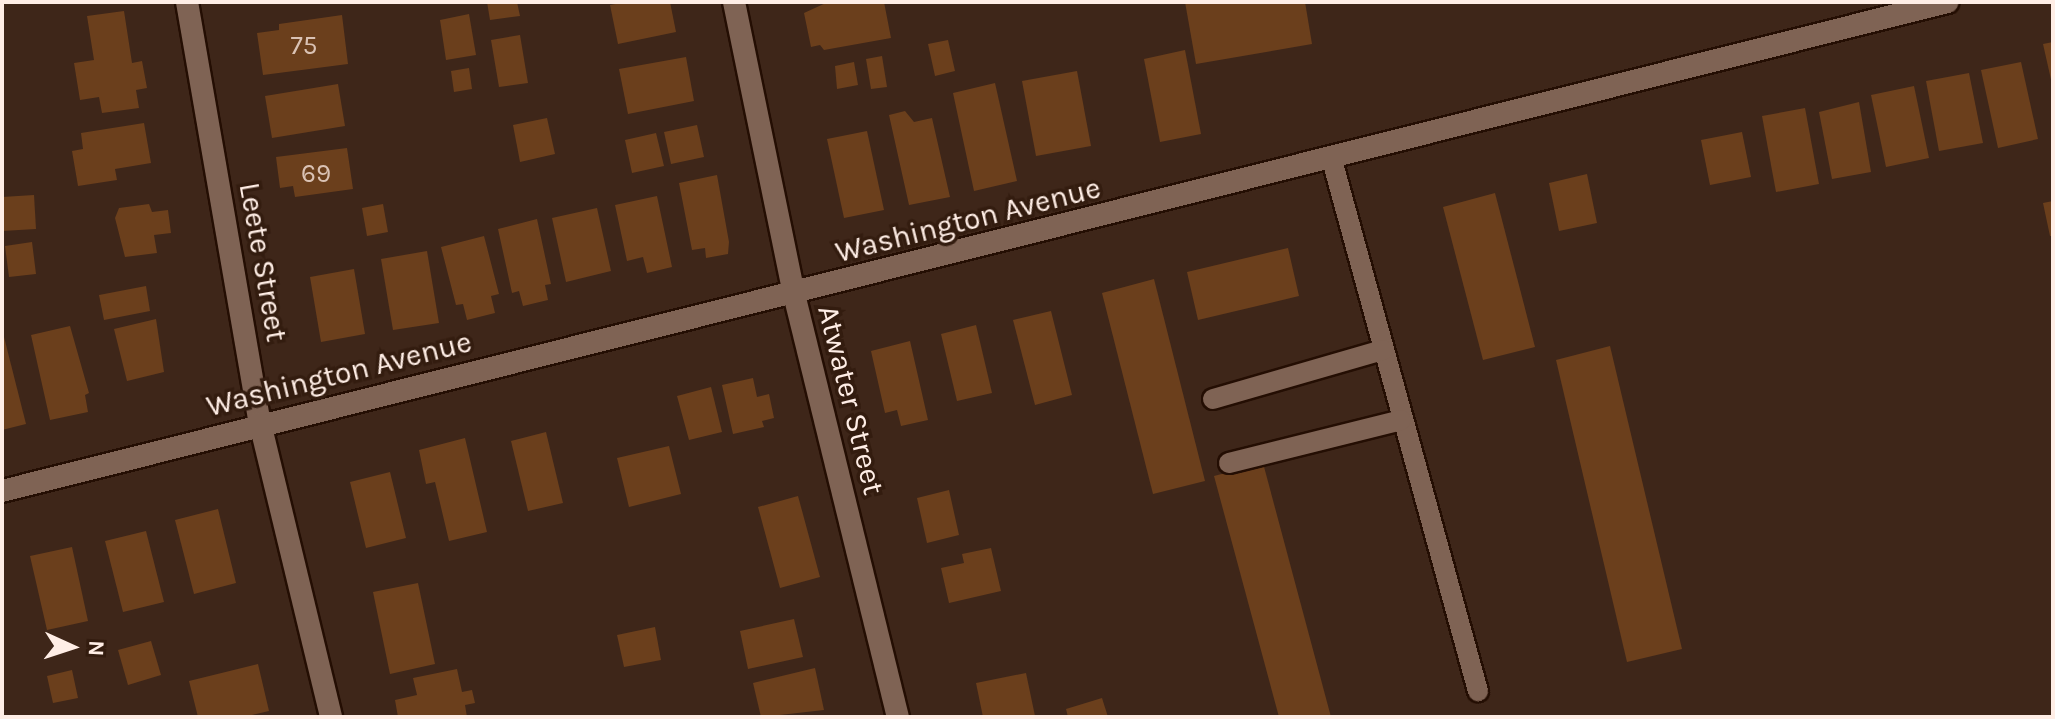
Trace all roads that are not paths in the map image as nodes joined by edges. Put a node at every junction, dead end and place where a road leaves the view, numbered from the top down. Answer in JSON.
{"nodes":[{"id":1,"x":187,"y":2,"type":"edge"},
{"id":2,"x":734,"y":2,"type":"edge"},
{"id":3,"x":1948,"y":2,"type":"edge"},
{"id":4,"x":1332,"y":160,"type":"junction"},
{"id":5,"x":794,"y":294,"type":"junction"},
{"id":6,"x":1383,"y":350,"type":"junction"},
{"id":7,"x":1213,"y":399,"type":"dead end"},
{"id":8,"x":1401,"y":420,"type":"junction"},
{"id":9,"x":260,"y":423,"type":"junction"},
{"id":10,"x":1229,"y":463,"type":"dead end"},
{"id":11,"x":2,"y":491,"type":"edge"},
{"id":12,"x":1478,"y":691,"type":"dead end"},
{"id":13,"x":331,"y":717,"type":"edge"},
{"id":14,"x":898,"y":717,"type":"edge"}],
"edges":[{"from":1,"to":9,"type":"street","name":"Leete Street"},
{"from":2,"to":5,"type":"street","name":"Atwater Street"},
{"from":3,"to":4,"type":"street","name":"Washington Avenue"},
{"from":4,"to":5,"type":"street","name":"Washington Avenue"},
{"from":4,"to":6,"type":"lane"},
{"from":5,"to":9,"type":"street","name":"Washington Avenue"},
{"from":5,"to":14,"type":"street","name":"Atwater Street"},
{"from":6,"to":7,"type":"lane"},
{"from":6,"to":8,"type":"lane"},
{"from":8,"to":10,"type":"lane"},
{"from":8,"to":12,"type":"lane"},
{"from":9,"to":11,"type":"street","name":"Washington Avenue"},
{"from":9,"to":13,"type":"street","name":"Leete Street"}]}
